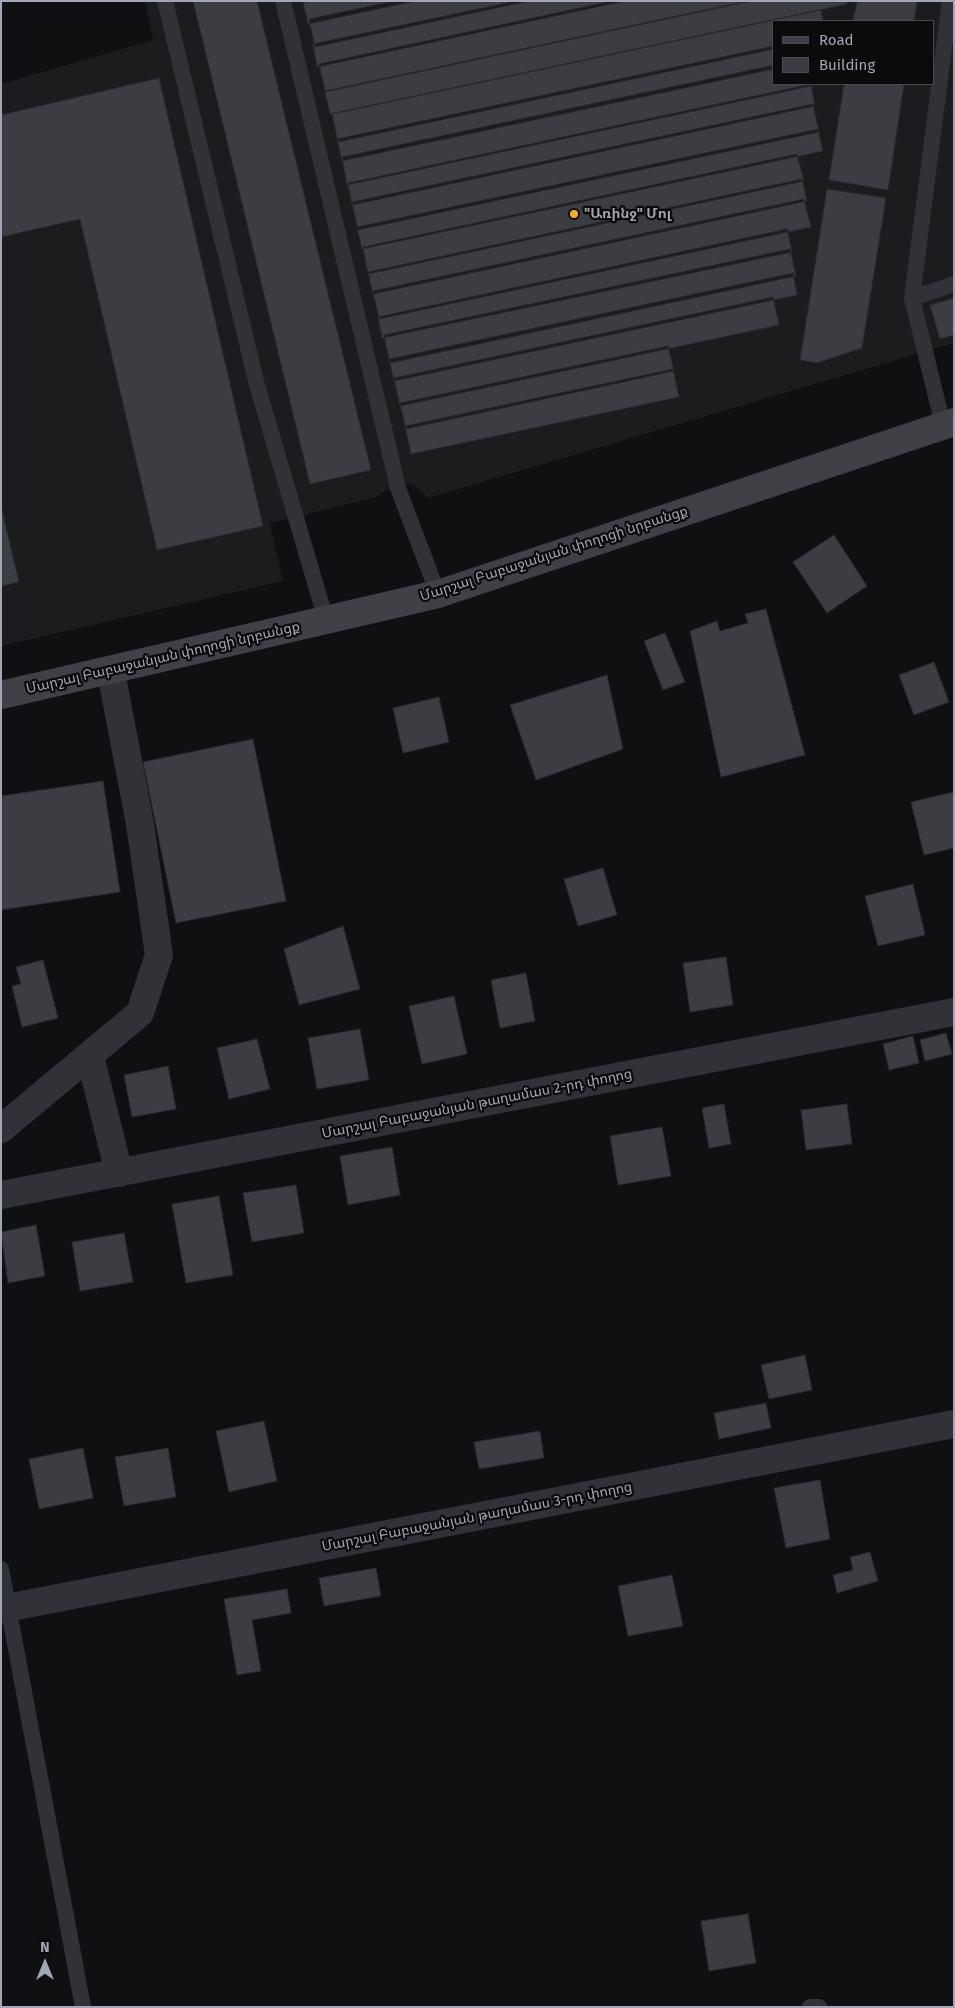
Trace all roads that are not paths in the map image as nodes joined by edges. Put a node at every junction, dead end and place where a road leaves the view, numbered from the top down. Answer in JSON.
{"nodes":[{"id":1,"x":165,"y":1,"type":"edge"},
{"id":2,"x":283,"y":1,"type":"edge"},
{"id":3,"x":950,"y":1,"type":"edge"},
{"id":4,"x":954,"y":284,"type":"edge"},
{"id":5,"x":912,"y":298,"type":"junction"},
{"id":6,"x":948,"y":424,"type":"edge"},
{"id":7,"x":438,"y":594,"type":"junction"},
{"id":8,"x":326,"y":620,"type":"junction"},
{"id":9,"x":111,"y":672,"type":"junction"},
{"id":10,"x":1,"y":696,"type":"edge"},
{"id":11,"x":954,"y":1012,"type":"edge"},
{"id":12,"x":90,"y":1056,"type":"junction"},
{"id":13,"x":1,"y":1129,"type":"edge"},
{"id":14,"x":119,"y":1172,"type":"junction"},
{"id":15,"x":1,"y":1195,"type":"edge"},
{"id":16,"x":954,"y":1424,"type":"edge"},
{"id":17,"x":1,"y":1569,"type":"edge"},
{"id":18,"x":5,"y":1609,"type":"edge"},
{"id":19,"x":83,"y":2007,"type":"edge"},
{"id":20,"x":810,"y":2007,"type":"edge"},
{"id":21,"x":819,"y":2007,"type":"edge"}],
"edges":[{"from":1,"to":8,"type":"lane"},
{"from":2,"to":7,"type":"lane"},
{"from":3,"to":5,"type":"lane"},
{"from":4,"to":5,"type":"lane"},
{"from":5,"to":6,"type":"lane"},
{"from":6,"to":7,"type":"street","name":"Մարշալ Բաբաջանյան փողոցի նրբանցք"},
{"from":7,"to":8,"type":"street","name":"Մարշալ Բաբաջանյան փողոցի նրբանցք"},
{"from":8,"to":9,"type":"street","name":"Մարշալ Բաբաջանյան փողոցի նրբանցք"},
{"from":9,"to":10,"type":"street","name":"Մարշալ Բաբաջանյան փողոցի նրբանցք"},
{"from":9,"to":12,"type":"street"},
{"from":11,"to":14,"type":"street","name":"Մարշալ Բաբաջանյան թաղամաս 2-րդ փողոց"},
{"from":12,"to":13,"type":"street"},
{"from":12,"to":14,"type":"street"},
{"from":14,"to":15,"type":"street","name":"Մարշալ Բաբաջանյան թաղամաս 2-րդ փողոց"},
{"from":16,"to":18,"type":"street","name":"Մարշալ Բաբաջանյան թաղամաս 3-րդ փողոց"},
{"from":17,"to":18,"type":"lane"},
{"from":18,"to":19,"type":"lane"},
{"from":20,"to":21,"type":"lane"}]}
